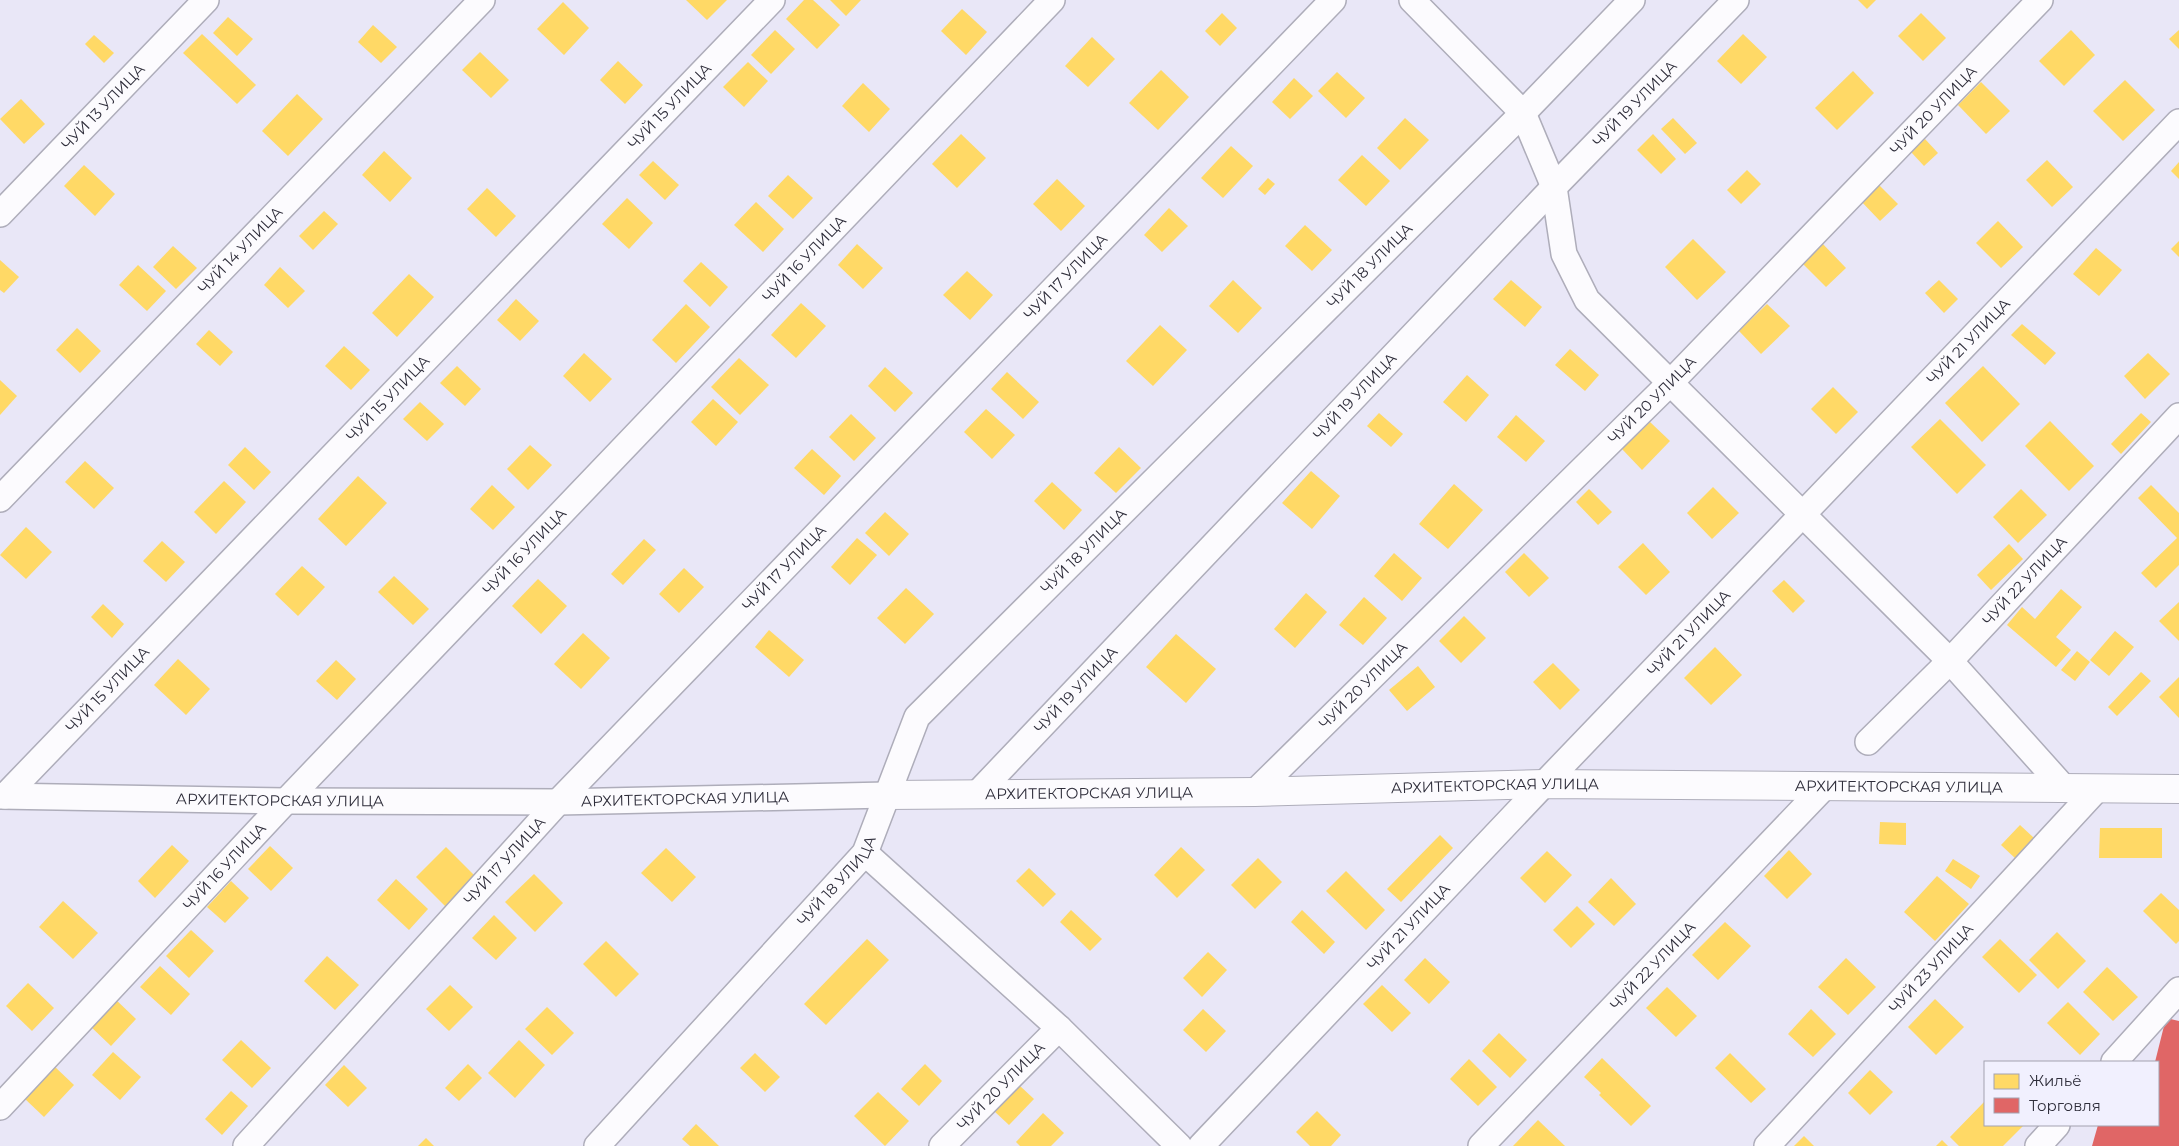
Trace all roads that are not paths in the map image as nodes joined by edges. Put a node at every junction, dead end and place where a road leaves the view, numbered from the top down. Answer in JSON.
{"nodes":[{"id":1,"x":206,"y":0,"type":"edge"},
{"id":2,"x":482,"y":0,"type":"edge"},
{"id":3,"x":772,"y":0,"type":"edge"},
{"id":4,"x":1052,"y":0,"type":"edge"},
{"id":5,"x":1332,"y":0,"type":"edge"},
{"id":6,"x":1412,"y":0,"type":"edge"},
{"id":7,"x":1632,"y":0,"type":"edge"},
{"id":8,"x":1736,"y":0,"type":"edge"},
{"id":9,"x":2040,"y":0,"type":"edge"},
{"id":10,"x":1523,"y":113,"type":"junction"},
{"id":11,"x":2179,"y":122,"type":"edge"},
{"id":12,"x":1554,"y":187,"type":"junction"},
{"id":13,"x":0,"y":214,"type":"edge"},
{"id":14,"x":1670,"y":383,"type":"junction"},
{"id":15,"x":2179,"y":416,"type":"edge"},
{"id":16,"x":0,"y":499,"type":"edge"},
{"id":17,"x":1804,"y":515,"type":"junction"},
{"id":18,"x":1950,"y":661,"type":"junction"},
{"id":19,"x":1868,"y":742,"type":"dead end"},
{"id":20,"x":1544,"y":784,"type":"junction"},
{"id":21,"x":1824,"y":786,"type":"junction"},
{"id":22,"x":2065,"y":789,"type":"junction"},
{"id":23,"x":2179,"y":789,"type":"edge"},
{"id":24,"x":2096,"y":790,"type":"junction"},
{"id":25,"x":1255,"y":792,"type":"junction"},
{"id":26,"x":888,"y":795,"type":"junction"},
{"id":27,"x":976,"y":795,"type":"junction"},
{"id":28,"x":2,"y":796,"type":"edge"},
{"id":29,"x":286,"y":801,"type":"junction"},
{"id":30,"x":558,"y":802,"type":"junction"},
{"id":31,"x":865,"y":853,"type":"junction"},
{"id":32,"x":2179,"y":990,"type":"edge"},
{"id":33,"x":1059,"y":1028,"type":"junction"},
{"id":34,"x":2115,"y":1061,"type":"edge"},
{"id":35,"x":0,"y":1107,"type":"edge"},
{"id":36,"x":2056,"y":1126,"type":"edge"},
{"id":37,"x":246,"y":1146,"type":"edge"},
{"id":38,"x":597,"y":1146,"type":"edge"},
{"id":39,"x":942,"y":1146,"type":"edge"},
{"id":40,"x":1179,"y":1146,"type":"edge"},
{"id":41,"x":1201,"y":1146,"type":"edge"},
{"id":42,"x":1481,"y":1146,"type":"edge"},
{"id":43,"x":1767,"y":1146,"type":"edge"},
{"id":44,"x":2038,"y":1146,"type":"edge"}],
"edges":[{"from":1,"to":13,"type":"street","name":"ЧУЙ 13 УЛИЦА"},
{"from":2,"to":16,"type":"street","name":"ЧУЙ 14 УЛИЦА"},
{"from":3,"to":28,"type":"street","name":"ЧУЙ 15 УЛИЦА"},
{"from":4,"to":29,"type":"street","name":"ЧУЙ 16 УЛИЦА"},
{"from":5,"to":30,"type":"street","name":"ЧУЙ 17 УЛИЦА"},
{"from":6,"to":10,"type":"street"},
{"from":7,"to":10,"type":"street","name":"ЧУЙ 18 УЛИЦА"},
{"from":8,"to":12,"type":"street","name":"ЧУЙ 19 УЛИЦА"},
{"from":9,"to":14,"type":"street","name":"ЧУЙ 20 УЛИЦА"},
{"from":10,"to":12,"type":"street"},
{"from":10,"to":26,"type":"street","name":"ЧУЙ 18 УЛИЦА"},
{"from":11,"to":17,"type":"street","name":"ЧУЙ 21 УЛИЦА"},
{"from":12,"to":14,"type":"street"},
{"from":12,"to":27,"type":"street","name":"ЧУЙ 19 УЛИЦА"},
{"from":14,"to":17,"type":"street"},
{"from":14,"to":25,"type":"street","name":"ЧУЙ 20 УЛИЦА"},
{"from":15,"to":18,"type":"street","name":"ЧУЙ 22 УЛИЦА"},
{"from":17,"to":18,"type":"street"},
{"from":17,"to":20,"type":"street","name":"ЧУЙ 21 УЛИЦА"},
{"from":18,"to":19,"type":"street","name":"ЧУЙ 22 УЛИЦА"},
{"from":18,"to":22,"type":"street"},
{"from":20,"to":21,"type":"street","name":"АРХИТЕКТОРСКАЯ УЛИЦА"},
{"from":20,"to":25,"type":"street","name":"АРХИТЕКТОРСКАЯ УЛИЦА"},
{"from":20,"to":41,"type":"street","name":"ЧУЙ 21 УЛИЦА"},
{"from":21,"to":22,"type":"street","name":"АРХИТЕКТОРСКАЯ УЛИЦА"},
{"from":21,"to":42,"type":"street","name":"ЧУЙ 22 УЛИЦА"},
{"from":22,"to":24,"type":"street","name":"АРХИТЕКТОРСКАЯ УЛИЦА"},
{"from":23,"to":24,"type":"street","name":"АРХИТЕКТОРСКАЯ УЛИЦА"},
{"from":24,"to":43,"type":"street","name":"ЧУЙ 23 УЛИЦА"},
{"from":25,"to":27,"type":"street","name":"АРХИТЕКТОРСКАЯ УЛИЦА"},
{"from":26,"to":27,"type":"street","name":"АРХИТЕКТОРСКАЯ УЛИЦА"},
{"from":26,"to":30,"type":"street","name":"АРХИТЕКТОРСКАЯ УЛИЦА"},
{"from":26,"to":31,"type":"street","name":"ЧУЙ 18 УЛИЦА"},
{"from":28,"to":29,"type":"street","name":"АРХИТЕКТОРСКАЯ УЛИЦА"},
{"from":29,"to":30,"type":"street","name":"АРХИТЕКТОРСКАЯ УЛИЦА"},
{"from":29,"to":35,"type":"street","name":"ЧУЙ 16 УЛИЦА"},
{"from":30,"to":37,"type":"street","name":"ЧУЙ 17 УЛИЦА"},
{"from":31,"to":33,"type":"street"},
{"from":31,"to":38,"type":"street","name":"ЧУЙ 18 УЛИЦА"},
{"from":32,"to":34,"type":"street"},
{"from":33,"to":39,"type":"street","name":"ЧУЙ 20 УЛИЦА"},
{"from":33,"to":40,"type":"street"},
{"from":36,"to":44,"type":"street"}]}
